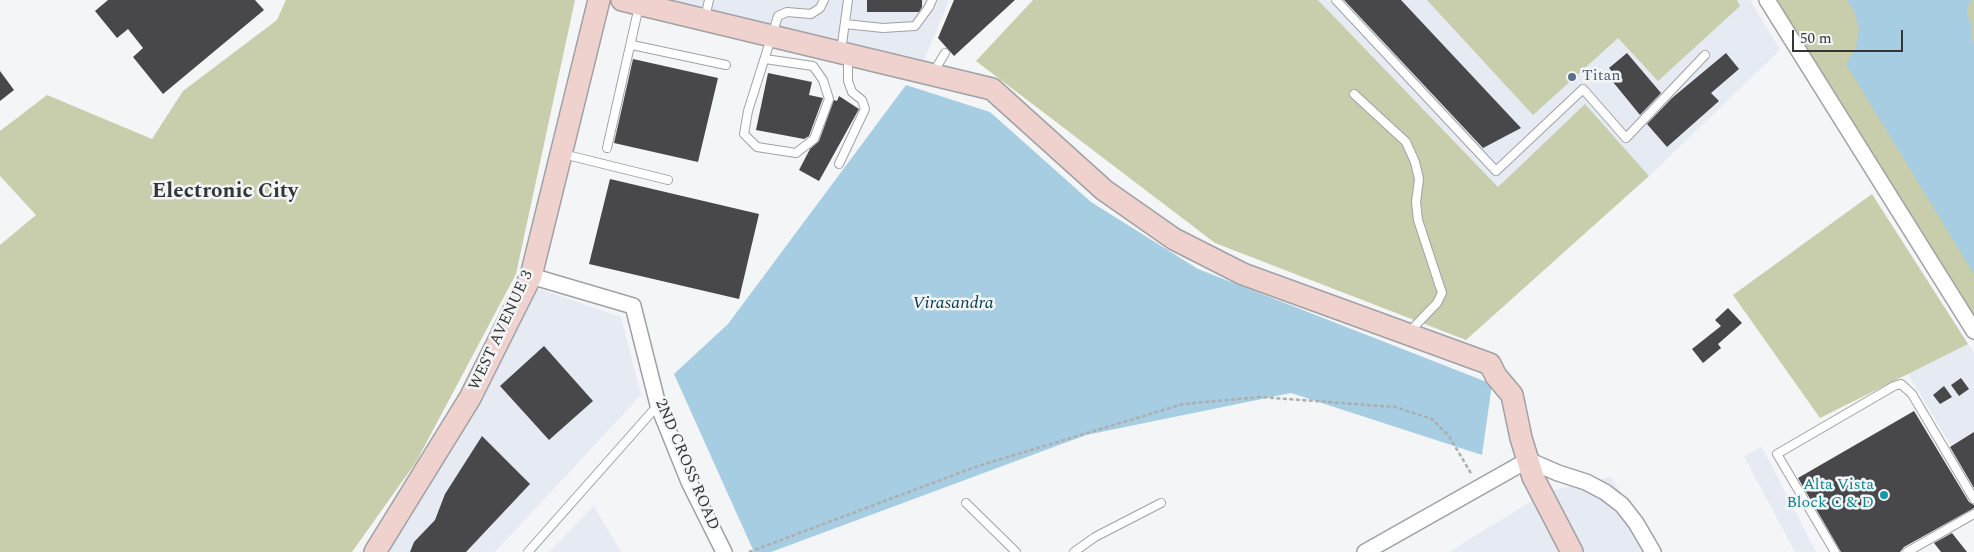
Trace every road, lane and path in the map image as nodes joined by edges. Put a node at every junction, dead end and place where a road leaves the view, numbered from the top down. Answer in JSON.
{"nodes":[{"id":1,"x":599,"y":0,"type":"edge"},
{"id":2,"x":824,"y":0,"type":"edge"},
{"id":3,"x":848,"y":0,"type":"edge"},
{"id":4,"x":932,"y":0,"type":"edge"},
{"id":5,"x":1336,"y":0,"type":"edge"},
{"id":6,"x":1767,"y":0,"type":"edge"},
{"id":7,"x":631,"y":2,"type":"edge"},
{"id":8,"x":707,"y":10,"type":"edge"},
{"id":9,"x":845,"y":24,"type":"junction"},
{"id":10,"x":772,"y":36,"type":"junction"},
{"id":11,"x":632,"y":45,"type":"junction"},
{"id":12,"x":945,"y":53,"type":"dead end"},
{"id":13,"x":844,"y":54,"type":"junction"},
{"id":14,"x":1705,"y":55,"type":"dead end"},
{"id":15,"x":765,"y":59,"type":"junction"},
{"id":16,"x":726,"y":65,"type":"dead end"},
{"id":17,"x":932,"y":74,"type":"junction"},
{"id":18,"x":1354,"y":94,"type":"dead end"},
{"id":19,"x":607,"y":148,"type":"dead end"},
{"id":20,"x":561,"y":153,"type":"junction"},
{"id":21,"x":839,"y":164,"type":"dead end"},
{"id":22,"x":668,"y":180,"type":"dead end"},
{"id":23,"x":530,"y":276,"type":"junction"},
{"id":24,"x":1974,"y":331,"type":"edge"},
{"id":25,"x":1408,"y":334,"type":"junction"},
{"id":26,"x":658,"y":405,"type":"junction"},
{"id":27,"x":1528,"y":460,"type":"junction"},
{"id":28,"x":1479,"y":487,"type":"junction"},
{"id":29,"x":1974,"y":499,"type":"edge"},
{"id":30,"x":966,"y":503,"type":"dead end"},
{"id":31,"x":1161,"y":503,"type":"dead end"},
{"id":32,"x":1974,"y":514,"type":"edge"},
{"id":33,"x":375,"y":552,"type":"edge"},
{"id":34,"x":528,"y":552,"type":"edge"},
{"id":35,"x":724,"y":552,"type":"edge"},
{"id":36,"x":749,"y":552,"type":"edge"},
{"id":37,"x":1016,"y":552,"type":"edge"},
{"id":38,"x":1074,"y":552,"type":"edge"},
{"id":39,"x":1365,"y":552,"type":"edge"},
{"id":40,"x":1572,"y":552,"type":"edge"},
{"id":41,"x":1653,"y":552,"type":"edge"},
{"id":42,"x":1835,"y":552,"type":"edge"},
{"id":43,"x":1907,"y":552,"type":"edge"}],
"edges":[{"from":1,"to":20,"type":"street","name":"WEST AVENUE 3"},
{"from":2,"to":10,"type":"lane"},
{"from":3,"to":9,"type":"lane"},
{"from":4,"to":9,"type":"lane"},
{"from":5,"to":14,"type":"lane"},
{"from":6,"to":24,"type":"street"},
{"from":7,"to":8,"type":"street"},
{"from":7,"to":11,"type":"lane"},
{"from":8,"to":10,"type":"street"},
{"from":9,"to":13,"type":"lane"},
{"from":10,"to":13,"type":"street"},
{"from":10,"to":15,"type":"lane"},
{"from":11,"to":16,"type":"lane"},
{"from":11,"to":19,"type":"lane"},
{"from":12,"to":17,"type":"lane"},
{"from":13,"to":17,"type":"street"},
{"from":13,"to":21,"type":"lane"},
{"from":15,"to":15,"type":"lane"},
{"from":17,"to":25,"type":"street"},
{"from":18,"to":25,"type":"lane"},
{"from":20,"to":22,"type":"lane"},
{"from":20,"to":23,"type":"street","name":"WEST AVENUE 3"},
{"from":23,"to":26,"type":"street","name":"2ND CROSS ROAD"},
{"from":23,"to":33,"type":"street","name":"WEST AVENUE 3"},
{"from":25,"to":27,"type":"street"},
{"from":26,"to":34,"type":"lane"},
{"from":26,"to":35,"type":"street","name":"2ND CROSS ROAD"},
{"from":27,"to":28,"type":"street"},
{"from":27,"to":40,"type":"street"},
{"from":27,"to":41,"type":"street"},
{"from":28,"to":36,"type":"path"},
{"from":28,"to":39,"type":"street"},
{"from":29,"to":42,"type":"lane"},
{"from":30,"to":37,"type":"lane"},
{"from":31,"to":38,"type":"lane"},
{"from":32,"to":43,"type":"lane"}]}
